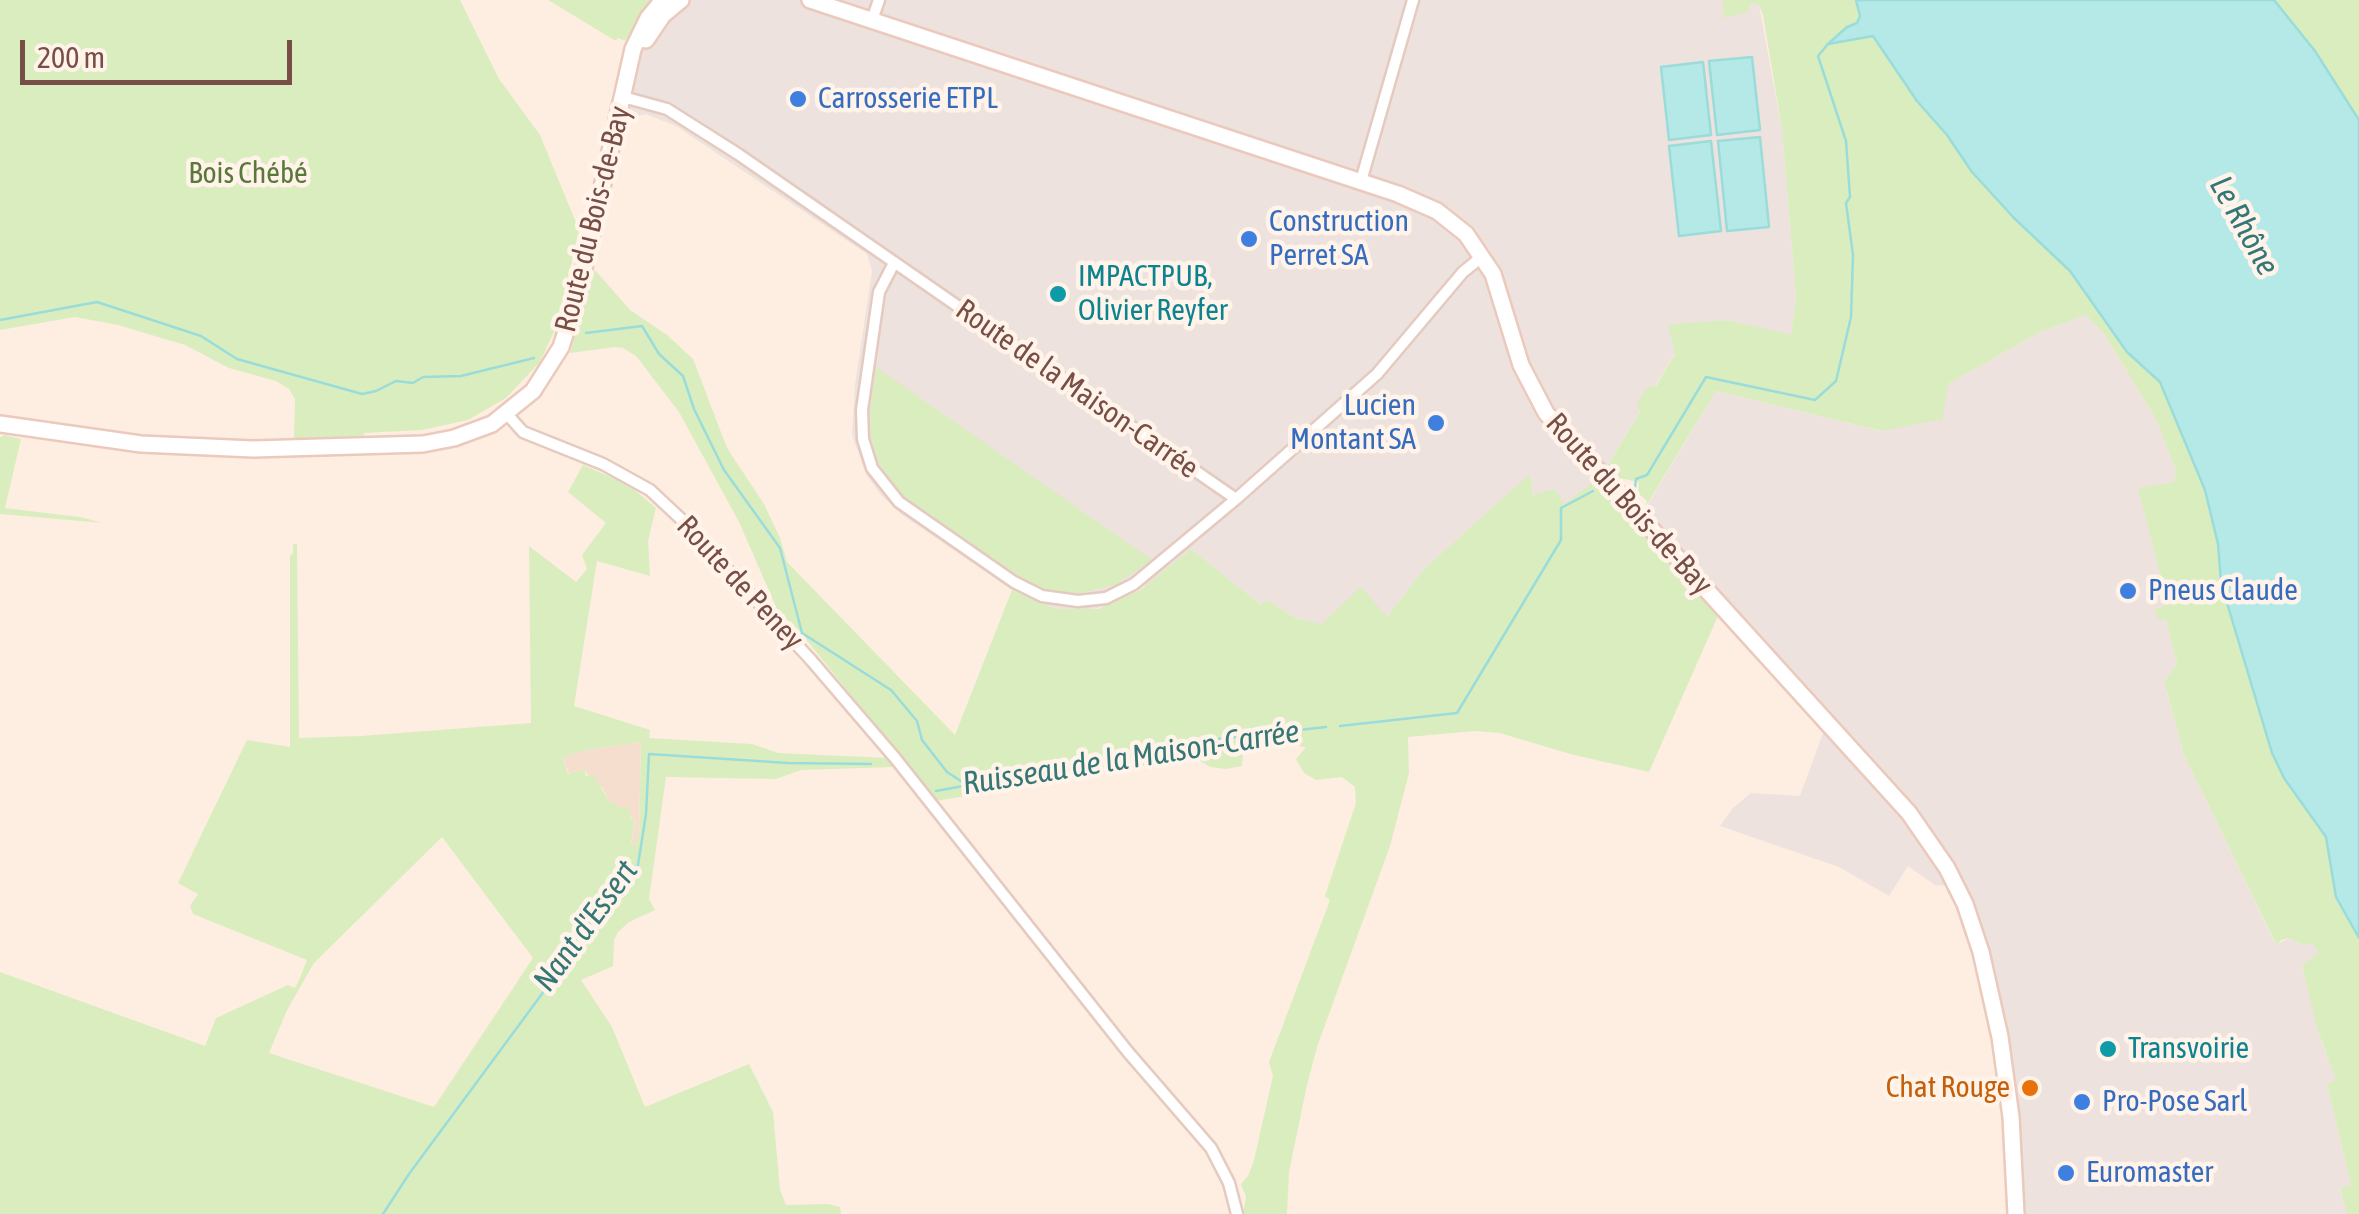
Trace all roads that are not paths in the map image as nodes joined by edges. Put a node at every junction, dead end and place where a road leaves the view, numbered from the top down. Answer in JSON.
{"nodes":[{"id":1,"x":663,"y":0,"type":"edge"},
{"id":2,"x":681,"y":0,"type":"edge"},
{"id":3,"x":810,"y":0,"type":"edge"},
{"id":4,"x":879,"y":0,"type":"edge"},
{"id":5,"x":1413,"y":0,"type":"edge"},
{"id":6,"x":872,"y":20,"type":"junction"},
{"id":7,"x":632,"y":65,"type":"junction"},
{"id":8,"x":624,"y":97,"type":"junction"},
{"id":9,"x":1361,"y":182,"type":"junction"},
{"id":10,"x":1484,"y":256,"type":"junction"},
{"id":11,"x":894,"y":263,"type":"junction"},
{"id":12,"x":507,"y":414,"type":"junction"},
{"id":13,"x":0,"y":424,"type":"edge"},
{"id":14,"x":1236,"y":499,"type":"junction"},
{"id":15,"x":1237,"y":1214,"type":"edge"},
{"id":16,"x":2016,"y":1214,"type":"edge"}],
"edges":[{"from":1,"to":7,"type":"main road","name":"Route du Bois-de-Bay"},
{"from":2,"to":7,"type":"main road","name":"Route du Bois-de-Bay"},
{"from":3,"to":6,"type":"main road","name":"Route du Bois-de-Bay"},
{"from":4,"to":6,"type":"street"},
{"from":5,"to":9,"type":"street"},
{"from":6,"to":9,"type":"main road","name":"Route du Bois-de-Bay"},
{"from":7,"to":8,"type":"main road","name":"Route du Bois-de-Bay"},
{"from":8,"to":11,"type":"street","name":"Route de la Maison-Carrée"},
{"from":8,"to":12,"type":"main road","name":"Route du Bois-de-Bay"},
{"from":9,"to":10,"type":"main road","name":"Route du Bois-de-Bay"},
{"from":10,"to":14,"type":"street"},
{"from":10,"to":16,"type":"main road","name":"Route du Bois-de-Bay"},
{"from":11,"to":14,"type":"street","name":"Route de la Maison-Carrée"},
{"from":11,"to":14,"type":"street"},
{"from":12,"to":13,"type":"main road"},
{"from":12,"to":15,"type":"street","name":"Route de Peney"}]}
